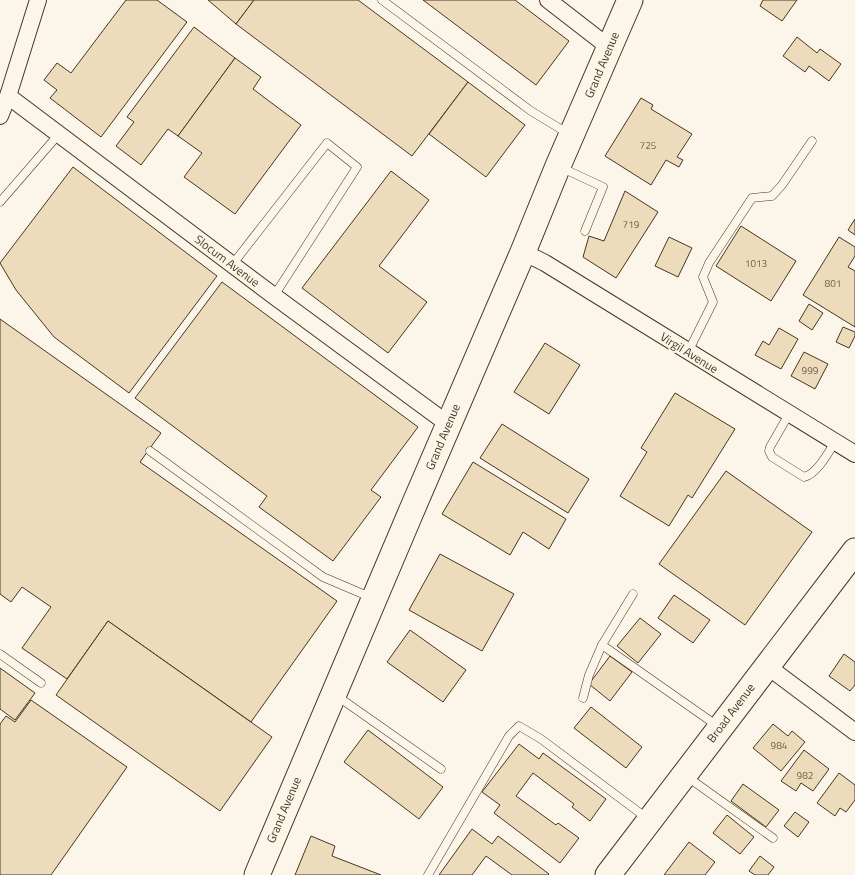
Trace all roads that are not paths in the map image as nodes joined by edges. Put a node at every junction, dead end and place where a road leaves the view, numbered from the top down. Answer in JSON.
{"nodes":[{"id":1,"x":38,"y":0,"type":"edge"},
{"id":2,"x":382,"y":0,"type":"edge"},
{"id":3,"x":548,"y":0,"type":"edge"},
{"id":4,"x":630,"y":0,"type":"edge"},
{"id":5,"x":610,"y":48,"type":"junction"},
{"id":6,"x":8,"y":96,"type":"junction"},
{"id":7,"x":0,"y":116,"type":"edge"},
{"id":8,"x":59,"y":134,"type":"junction"},
{"id":9,"x":572,"y":136,"type":"junction"},
{"id":10,"x":812,"y":142,"type":"dead end"},
{"id":11,"x":558,"y":166,"type":"junction"},
{"id":12,"x":0,"y":202,"type":"edge"},
{"id":13,"x":585,"y":231,"type":"dead end"},
{"id":14,"x":524,"y":252,"type":"junction"},
{"id":15,"x":232,"y":265,"type":"junction"},
{"id":16,"x":274,"y":296,"type":"junction"},
{"id":17,"x":688,"y":352,"type":"junction"},
{"id":18,"x":789,"y":414,"type":"junction"},
{"id":19,"x":448,"y":424,"type":"junction"},
{"id":20,"x":835,"y":442,"type":"junction"},
{"id":21,"x":150,"y":451,"type":"dead end"},
{"id":22,"x":855,"y":454,"type":"edge"},
{"id":23,"x":855,"y":551,"type":"edge"},
{"id":24,"x":633,"y":594,"type":"dead end"},
{"id":25,"x":374,"y":599,"type":"junction"},
{"id":26,"x":602,"y":645,"type":"junction"},
{"id":27,"x":0,"y":654,"type":"edge"},
{"id":28,"x":767,"y":666,"type":"junction"},
{"id":29,"x":40,"y":683,"type":"dead end"},
{"id":30,"x":334,"y":693,"type":"junction"},
{"id":31,"x":584,"y":698,"type":"dead end"},
{"id":32,"x":720,"y":728,"type":"junction"},
{"id":33,"x":855,"y":732,"type":"edge"},
{"id":34,"x":441,"y":769,"type":"dead end"},
{"id":35,"x":684,"y":775,"type":"junction"},
{"id":36,"x":650,"y":820,"type":"junction"},
{"id":37,"x":773,"y":838,"type":"dead end"},
{"id":38,"x":256,"y":875,"type":"edge"},
{"id":39,"x":428,"y":875,"type":"edge"},
{"id":40,"x":608,"y":875,"type":"edge"}],
"edges":[{"from":1,"to":6,"type":"street"},
{"from":2,"to":9,"type":"lane"},
{"from":3,"to":5,"type":"street"},
{"from":4,"to":5,"type":"main road","name":"Grand Avenue"},
{"from":5,"to":9,"type":"main road","name":"Grand Avenue"},
{"from":6,"to":7,"type":"street"},
{"from":6,"to":8,"type":"street","name":"Slocum Avenue"},
{"from":8,"to":12,"type":"lane"},
{"from":8,"to":15,"type":"street","name":"Slocum Avenue"},
{"from":9,"to":11,"type":"main road","name":"Grand Avenue"},
{"from":10,"to":17,"type":"lane"},
{"from":11,"to":13,"type":"lane"},
{"from":11,"to":14,"type":"main road","name":"Grand Avenue"},
{"from":14,"to":17,"type":"street","name":"Virgil Avenue"},
{"from":14,"to":19,"type":"main road","name":"Grand Avenue"},
{"from":15,"to":16,"type":"street","name":"Slocum Avenue"},
{"from":15,"to":16,"type":"lane"},
{"from":16,"to":19,"type":"street","name":"Slocum Avenue"},
{"from":17,"to":18,"type":"street","name":"Virgil Avenue"},
{"from":18,"to":20,"type":"street","name":"Virgil Avenue"},
{"from":18,"to":20,"type":"lane"},
{"from":19,"to":25,"type":"main road","name":"Grand Avenue"},
{"from":20,"to":22,"type":"street","name":"Virgil Avenue"},
{"from":21,"to":25,"type":"lane"},
{"from":23,"to":28,"type":"main road","name":"Broad Avenue"},
{"from":24,"to":26,"type":"lane"},
{"from":25,"to":30,"type":"main road","name":"Grand Avenue"},
{"from":26,"to":31,"type":"lane"},
{"from":26,"to":32,"type":"lane"},
{"from":27,"to":29,"type":"lane"},
{"from":28,"to":32,"type":"main road","name":"Broad Avenue"},
{"from":28,"to":33,"type":"street"},
{"from":30,"to":34,"type":"lane"},
{"from":30,"to":38,"type":"main road","name":"Grand Avenue"},
{"from":32,"to":35,"type":"main road","name":"Broad Avenue"},
{"from":35,"to":36,"type":"main road","name":"Broad Avenue"},
{"from":35,"to":37,"type":"lane"},
{"from":36,"to":39,"type":"lane"},
{"from":36,"to":40,"type":"main road","name":"Broad Avenue"}]}
